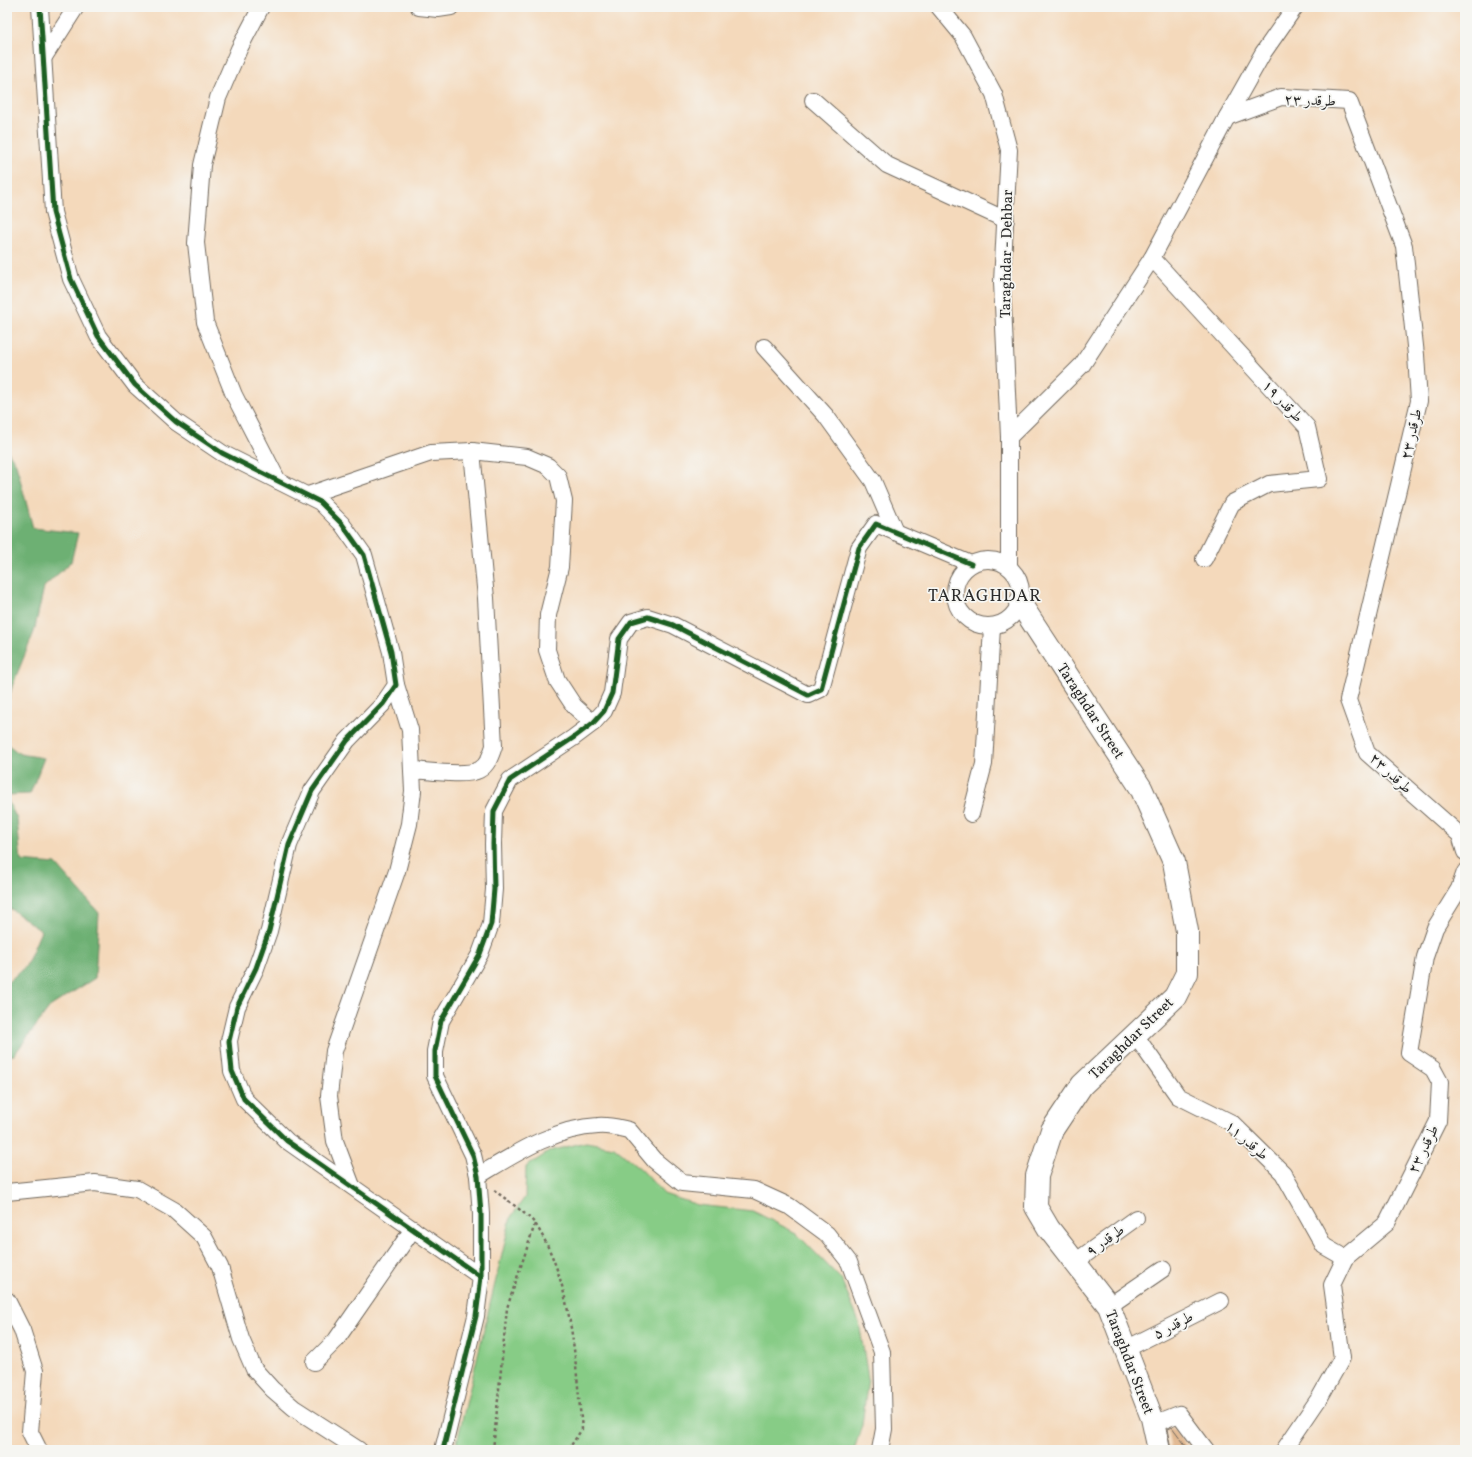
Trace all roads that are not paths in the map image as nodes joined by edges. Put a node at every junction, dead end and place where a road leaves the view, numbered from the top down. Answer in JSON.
{"nodes":[{"id":1,"x":40,"y":7,"type":"edge"},
{"id":2,"x":76,"y":7,"type":"edge"},
{"id":3,"x":261,"y":7,"type":"edge"},
{"id":4,"x":419,"y":7,"type":"edge"},
{"id":5,"x":452,"y":7,"type":"edge"},
{"id":6,"x":939,"y":7,"type":"edge"},
{"id":7,"x":1295,"y":7,"type":"edge"},
{"id":8,"x":44,"y":57,"type":"junction"},
{"id":9,"x":813,"y":100,"type":"dead end"},
{"id":10,"x":1227,"y":117,"type":"junction"},
{"id":11,"x":1006,"y":220,"type":"junction"},
{"id":12,"x":1152,"y":258,"type":"junction"},
{"id":13,"x":764,"y":347,"type":"dead end"},
{"id":14,"x":1009,"y":437,"type":"junction"},
{"id":15,"x":472,"y":452,"type":"junction"},
{"id":16,"x":278,"y":480,"type":"junction"},
{"id":17,"x":308,"y":496,"type":"junction"},
{"id":18,"x":896,"y":532,"type":"junction"},
{"id":19,"x":1204,"y":559,"type":"dead end"},
{"id":20,"x":971,"y":564,"type":"junction"},
{"id":21,"x":1009,"y":567,"type":"junction"},
{"id":22,"x":1020,"y":603,"type":"junction"},
{"id":23,"x":992,"y":627,"type":"junction"},
{"id":24,"x":396,"y":685,"type":"junction"},
{"id":25,"x":593,"y":723,"type":"junction"},
{"id":26,"x":413,"y":770,"type":"junction"},
{"id":27,"x":970,"y":814,"type":"dead end"},
{"id":28,"x":1465,"y":852,"type":"edge"},
{"id":29,"x":1465,"y":872,"type":"edge"},
{"id":30,"x":1135,"y":1035,"type":"junction"},
{"id":31,"x":478,"y":1176,"type":"junction"},
{"id":32,"x":352,"y":1186,"type":"junction"},
{"id":33,"x":7,"y":1192,"type":"edge"},
{"id":34,"x":1136,"y":1218,"type":"dead end"},
{"id":35,"x":413,"y":1229,"type":"junction"},
{"id":36,"x":1345,"y":1258,"type":"junction"},
{"id":37,"x":1075,"y":1262,"type":"junction"},
{"id":38,"x":1163,"y":1269,"type":"dead end"},
{"id":39,"x":481,"y":1277,"type":"junction"},
{"id":40,"x":7,"y":1300,"type":"edge"},
{"id":41,"x":1221,"y":1301,"type":"dead end"},
{"id":42,"x":1109,"y":1306,"type":"junction"},
{"id":43,"x":1126,"y":1349,"type":"junction"},
{"id":44,"x":314,"y":1362,"type":"dead end"},
{"id":45,"x":1154,"y":1424,"type":"junction"},
{"id":46,"x":39,"y":1450,"type":"edge"},
{"id":47,"x":359,"y":1450,"type":"edge"},
{"id":48,"x":443,"y":1450,"type":"edge"},
{"id":49,"x":880,"y":1450,"type":"edge"},
{"id":50,"x":1159,"y":1450,"type":"edge"},
{"id":51,"x":1206,"y":1450,"type":"edge"},
{"id":52,"x":1284,"y":1450,"type":"edge"}],
"edges":[{"from":1,"to":8,"type":"street"},
{"from":2,"to":8,"type":"street"},
{"from":3,"to":16,"type":"street"},
{"from":4,"to":5,"type":"street"},
{"from":6,"to":11,"type":"street","name":"Taraghdar - Dehbar"},
{"from":7,"to":10,"type":"street"},
{"from":8,"to":16,"type":"street"},
{"from":9,"to":11,"type":"street"},
{"from":10,"to":12,"type":"street"},
{"from":10,"to":28,"type":"street","name":"طرقدر ۲۳"},
{"from":11,"to":14,"type":"street","name":"Taraghdar - Dehbar"},
{"from":12,"to":14,"type":"street"},
{"from":12,"to":19,"type":"street","name":"طرقدر ۱۹"},
{"from":13,"to":18,"type":"street"},
{"from":14,"to":21,"type":"street","name":"Taraghdar - Dehbar"},
{"from":15,"to":17,"type":"street"},
{"from":15,"to":25,"type":"street"},
{"from":15,"to":26,"type":"street"},
{"from":16,"to":17,"type":"street"},
{"from":17,"to":24,"type":"street"},
{"from":18,"to":20,"type":"street"},
{"from":18,"to":25,"type":"street"},
{"from":20,"to":21,"type":"street"},
{"from":20,"to":23,"type":"street"},
{"from":21,"to":22,"type":"street"},
{"from":22,"to":23,"type":"street"},
{"from":22,"to":30,"type":"street","name":"Taraghdar Street"},
{"from":23,"to":27,"type":"street"},
{"from":24,"to":26,"type":"street"},
{"from":24,"to":32,"type":"street"},
{"from":25,"to":31,"type":"street"},
{"from":26,"to":32,"type":"street"},
{"from":29,"to":36,"type":"street","name":"طرقدر ۲۳"},
{"from":30,"to":36,"type":"street","name":"طرقدر ۱۱"},
{"from":30,"to":37,"type":"street","name":"Taraghdar Street"},
{"from":31,"to":39,"type":"street"},
{"from":31,"to":49,"type":"street"},
{"from":32,"to":35,"type":"street"},
{"from":33,"to":47,"type":"street"},
{"from":34,"to":37,"type":"street","name":"طرقدر ۹"},
{"from":35,"to":39,"type":"street"},
{"from":35,"to":44,"type":"street"},
{"from":36,"to":52,"type":"street"},
{"from":37,"to":42,"type":"street","name":"Taraghdar Street"},
{"from":38,"to":42,"type":"street"},
{"from":39,"to":48,"type":"street"},
{"from":40,"to":46,"type":"street"},
{"from":41,"to":43,"type":"street","name":"طرقدر ۵"},
{"from":42,"to":43,"type":"street","name":"Taraghdar Street"},
{"from":43,"to":45,"type":"street","name":"Taraghdar Street"},
{"from":45,"to":50,"type":"street","name":"Taraghdar Street"},
{"from":45,"to":51,"type":"street"}]}
